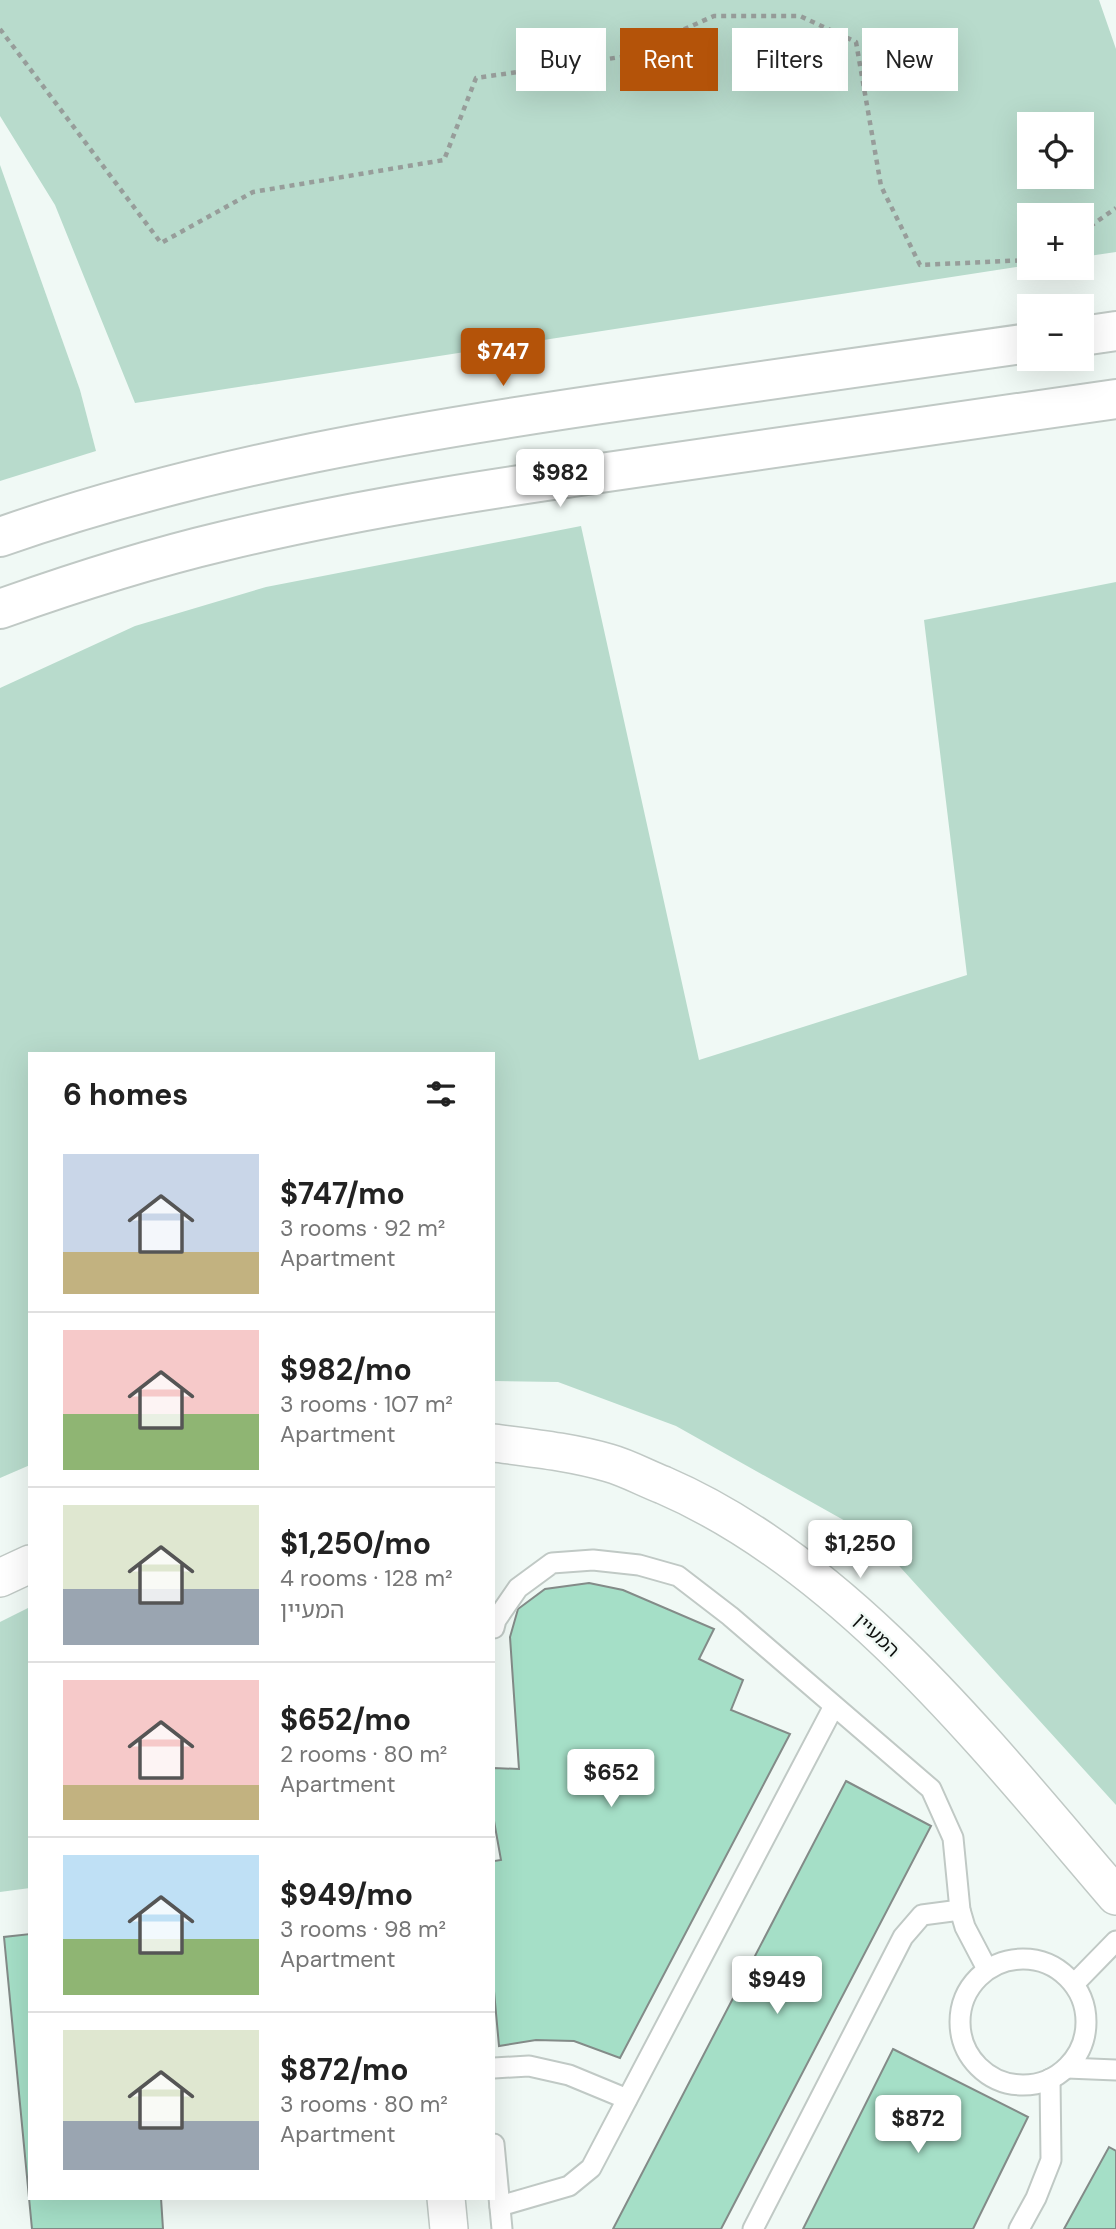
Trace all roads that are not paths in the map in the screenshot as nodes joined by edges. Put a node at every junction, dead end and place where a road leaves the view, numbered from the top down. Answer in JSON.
{"nodes":[{"id":1,"x":1116,"y":331,"type":"edge"},
{"id":2,"x":1094,"y":334,"type":"edge"},
{"id":3,"x":1017,"y":345,"type":"edge"},
{"id":4,"x":1116,"y":399,"type":"edge"},
{"id":5,"x":0,"y":537,"type":"edge"},
{"id":6,"x":0,"y":609,"type":"edge"},
{"id":7,"x":495,"y":1443,"type":"edge"},
{"id":8,"x":28,"y":1565,"type":"edge"},
{"id":9,"x":0,"y":1578,"type":"edge"},
{"id":10,"x":495,"y":1624,"type":"edge"},
{"id":11,"x":834,"y":1706,"type":"junction"},
{"id":12,"x":1116,"y":1896,"type":"edge"},
{"id":13,"x":960,"y":1910,"type":"junction"},
{"id":14,"x":1116,"y":1941,"type":"edge"},
{"id":15,"x":987,"y":1969,"type":"junction"},
{"id":16,"x":1074,"y":1984,"type":"junction"},
{"id":17,"x":495,"y":2068,"type":"edge"},
{"id":18,"x":1067,"y":2068,"type":"junction"},
{"id":19,"x":1116,"y":2070,"type":"edge"},
{"id":20,"x":1050,"y":2079,"type":"junction"},
{"id":21,"x":627,"y":2099,"type":"junction"},
{"id":22,"x":495,"y":2154,"type":"edge"},
{"id":23,"x":446,"y":2200,"type":"edge"},
{"id":24,"x":500,"y":2206,"type":"junction"},
{"id":25,"x":449,"y":2229,"type":"edge"},
{"id":26,"x":502,"y":2229,"type":"edge"},
{"id":27,"x":753,"y":2229,"type":"edge"},
{"id":28,"x":1019,"y":2229,"type":"edge"}],
"edges":[{"from":1,"to":2,"type":"main road"},
{"from":3,"to":5,"type":"main road"},
{"from":4,"to":6,"type":"main road"},
{"from":7,"to":12,"type":"street","name":"המעיין"},
{"from":8,"to":9,"type":"street"},
{"from":10,"to":11,"type":"lane"},
{"from":11,"to":13,"type":"lane"},
{"from":11,"to":21,"type":"lane"},
{"from":13,"to":15,"type":"lane"},
{"from":13,"to":27,"type":"lane"},
{"from":14,"to":16,"type":"lane"},
{"from":15,"to":16,"type":"lane"},
{"from":15,"to":20,"type":"lane"},
{"from":16,"to":18,"type":"lane"},
{"from":17,"to":21,"type":"lane"},
{"from":18,"to":19,"type":"lane"},
{"from":18,"to":20,"type":"lane"},
{"from":20,"to":28,"type":"lane"},
{"from":21,"to":24,"type":"lane"},
{"from":22,"to":24,"type":"lane"},
{"from":23,"to":25,"type":"street"},
{"from":24,"to":26,"type":"lane"}]}
